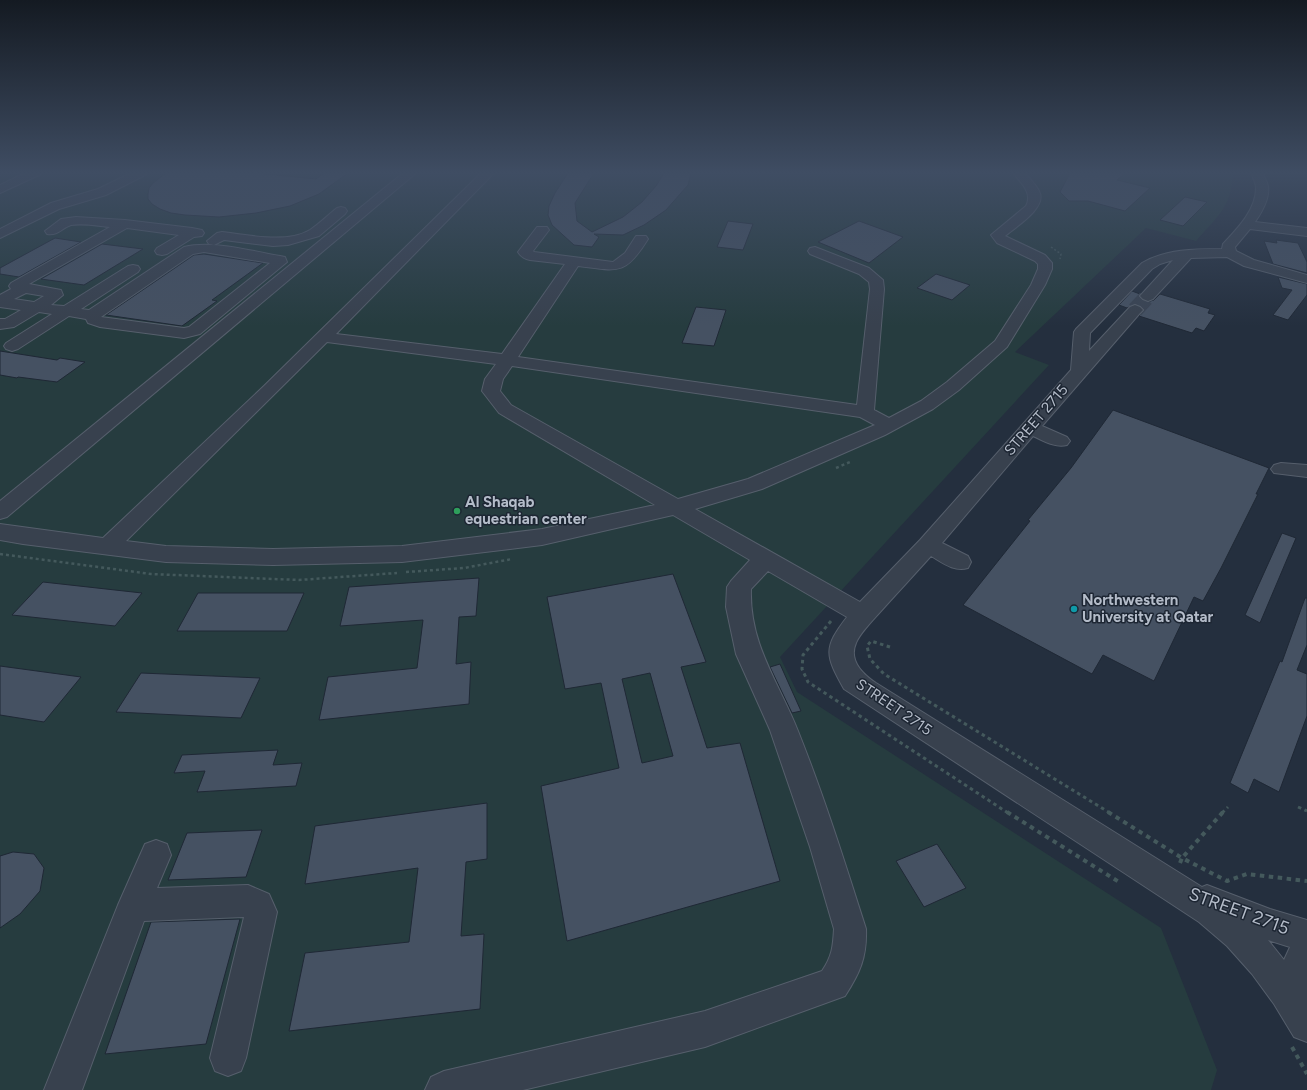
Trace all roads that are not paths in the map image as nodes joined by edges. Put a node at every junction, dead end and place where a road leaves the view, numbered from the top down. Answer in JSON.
{"nodes":[{"id":1,"x":20,"y":224,"type":"edge"},
{"id":2,"x":65,"y":224,"type":"edge"},
{"id":3,"x":125,"y":224,"type":"joint"},
{"id":4,"x":327,"y":224,"type":"edge"},
{"id":5,"x":350,"y":224,"type":"edge"},
{"id":6,"x":437,"y":224,"type":"edge"},
{"id":7,"x":1012,"y":224,"type":"edge"},
{"id":8,"x":1247,"y":225,"type":"joint"},
{"id":9,"x":164,"y":229,"type":"junction"},
{"id":10,"x":542,"y":230,"type":"dead end"},
{"id":11,"x":192,"y":232,"type":"junction"},
{"id":12,"x":1307,"y":232,"type":"edge"},
{"id":13,"x":0,"y":234,"type":"edge"},
{"id":14,"x":222,"y":236,"type":"junction"},
{"id":15,"x":103,"y":237,"type":"junction"},
{"id":16,"x":123,"y":239,"type":"dead end"},
{"id":17,"x":143,"y":239,"type":"dead end"},
{"id":18,"x":641,"y":239,"type":"dead end"},
{"id":19,"x":204,"y":248,"type":"junction"},
{"id":20,"x":815,"y":251,"type":"dead end"},
{"id":21,"x":1230,"y":253,"type":"junction"},
{"id":22,"x":1187,"y":254,"type":"junction"},
{"id":23,"x":574,"y":262,"type":"junction"},
{"id":24,"x":1307,"y":279,"type":"edge"},
{"id":25,"x":0,"y":284,"type":"edge"},
{"id":26,"x":1128,"y":285,"type":"junction"},
{"id":27,"x":20,"y":287,"type":"junction"},
{"id":28,"x":0,"y":302,"type":"edge"},
{"id":29,"x":37,"y":307,"type":"junction"},
{"id":30,"x":1106,"y":308,"type":"junction"},
{"id":31,"x":68,"y":311,"type":"junction"},
{"id":32,"x":92,"y":314,"type":"junction"},
{"id":33,"x":0,"y":324,"type":"edge"},
{"id":34,"x":323,"y":337,"type":"junction"},
{"id":35,"x":12,"y":346,"type":"dead end"},
{"id":36,"x":507,"y":360,"type":"junction"},
{"id":37,"x":1080,"y":371,"type":"junction"},
{"id":38,"x":865,"y":412,"type":"junction"},
{"id":39,"x":889,"y":425,"type":"junction"},
{"id":40,"x":1030,"y":428,"type":"junction"},
{"id":41,"x":1060,"y":441,"type":"dead end"},
{"id":42,"x":1281,"y":469,"type":"dead end"},
{"id":43,"x":1307,"y":471,"type":"edge"},
{"id":44,"x":676,"y":507,"type":"junction"},
{"id":45,"x":0,"y":512,"type":"edge"},
{"id":46,"x":0,"y":532,"type":"edge"},
{"id":47,"x":928,"y":545,"type":"junction"},
{"id":48,"x":107,"y":547,"type":"junction"},
{"id":49,"x":767,"y":559,"type":"junction"},
{"id":50,"x":960,"y":562,"type":"dead end"},
{"id":51,"x":863,"y":616,"type":"junction"},
{"id":52,"x":156,"y":855,"type":"dead end"},
{"id":53,"x":1177,"y":872,"type":"junction"},
{"id":54,"x":134,"y":905,"type":"junction"},
{"id":55,"x":1307,"y":936,"type":"edge"},
{"id":56,"x":1307,"y":950,"type":"edge"},
{"id":57,"x":1299,"y":1033,"type":"edge"},
{"id":58,"x":228,"y":1058,"type":"dead end"},
{"id":59,"x":62,"y":1090,"type":"edge"},
{"id":60,"x":444,"y":1090,"type":"edge"}],
"edges":[{"from":1,"to":13,"type":"street"},
{"from":2,"to":15,"type":"street"},
{"from":3,"to":9,"type":"street"},
{"from":3,"to":15,"type":"street"},
{"from":4,"to":14,"type":"street"},
{"from":5,"to":45,"type":"street"},
{"from":6,"to":34,"type":"street"},
{"from":7,"to":39,"type":"street"},
{"from":8,"to":12,"type":"street"},
{"from":8,"to":21,"type":"street"},
{"from":9,"to":11,"type":"street"},
{"from":9,"to":17,"type":"street"},
{"from":10,"to":23,"type":"street"},
{"from":11,"to":14,"type":"street"},
{"from":11,"to":31,"type":"street"},
{"from":14,"to":19,"type":"street"},
{"from":15,"to":16,"type":"street"},
{"from":15,"to":27,"type":"street"},
{"from":18,"to":23,"type":"street"},
{"from":19,"to":32,"type":"street"},
{"from":19,"to":32,"type":"street"},
{"from":20,"to":38,"type":"street"},
{"from":21,"to":22,"type":"street","name":"STREET 2715"},
{"from":21,"to":24,"type":"street"},
{"from":22,"to":26,"type":"street","name":"STREET 2715"},
{"from":22,"to":26,"type":"street"},
{"from":23,"to":36,"type":"street"},
{"from":25,"to":27,"type":"street"},
{"from":26,"to":30,"type":"street","name":"STREET 2715"},
{"from":27,"to":28,"type":"street"},
{"from":27,"to":29,"type":"street"},
{"from":28,"to":29,"type":"street"},
{"from":29,"to":31,"type":"street"},
{"from":29,"to":33,"type":"street"},
{"from":30,"to":37,"type":"street","name":"STREET 2715"},
{"from":30,"to":37,"type":"street","name":"STREET 2715"},
{"from":31,"to":32,"type":"street"},
{"from":31,"to":35,"type":"street"},
{"from":34,"to":36,"type":"street"},
{"from":34,"to":48,"type":"street"},
{"from":36,"to":38,"type":"street"},
{"from":36,"to":44,"type":"street"},
{"from":37,"to":40,"type":"street","name":"STREET 2715"},
{"from":38,"to":39,"type":"street"},
{"from":39,"to":44,"type":"street"},
{"from":40,"to":41,"type":"street"},
{"from":40,"to":47,"type":"street","name":"STREET 2715"},
{"from":42,"to":43,"type":"street"},
{"from":44,"to":48,"type":"street"},
{"from":44,"to":49,"type":"street"},
{"from":46,"to":48,"type":"street"},
{"from":47,"to":50,"type":"street"},
{"from":47,"to":51,"type":"street","name":"STREET 2715"},
{"from":49,"to":51,"type":"street"},
{"from":49,"to":60,"type":"street"},
{"from":51,"to":53,"type":"street","name":"STREET 2715"},
{"from":52,"to":54,"type":"street"},
{"from":53,"to":55,"type":"street","name":"STREET 2715"},
{"from":53,"to":57,"type":"street","name":"STREET 2715"},
{"from":54,"to":58,"type":"street"},
{"from":54,"to":59,"type":"street"},
{"from":56,"to":57,"type":"street"}]}
